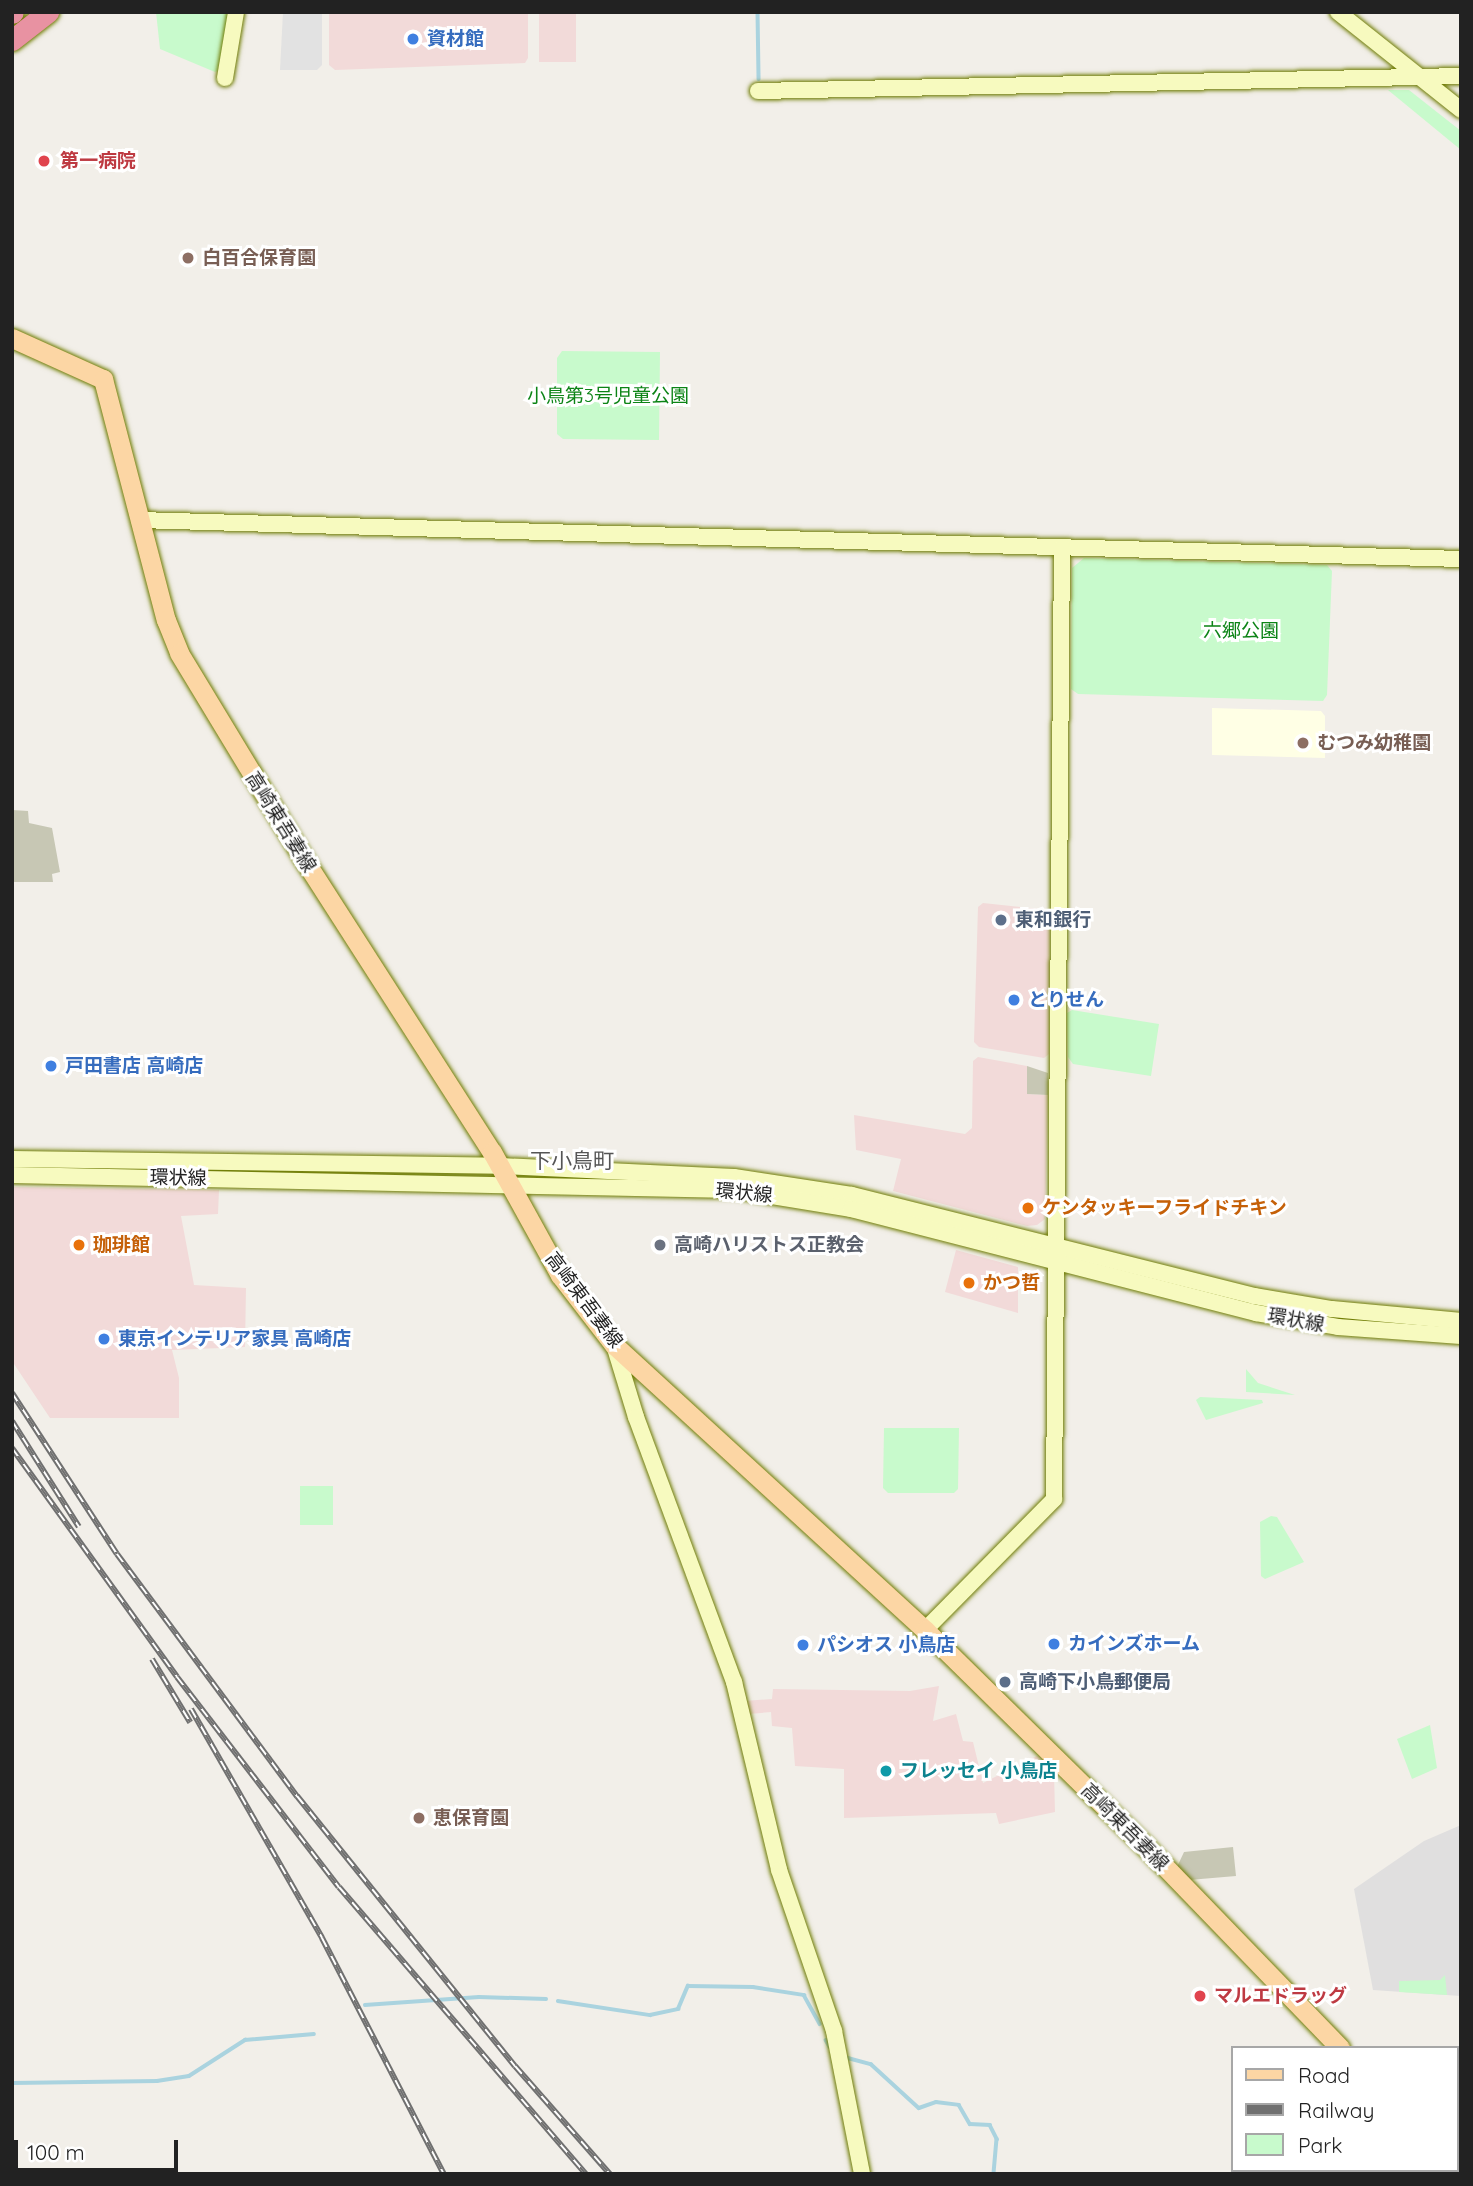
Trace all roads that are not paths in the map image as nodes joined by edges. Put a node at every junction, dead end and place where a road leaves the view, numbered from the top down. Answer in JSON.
{"nodes":[{"id":1,"x":48,"y":12,"type":"edge"},
{"id":2,"x":236,"y":12,"type":"edge"},
{"id":3,"x":1338,"y":12,"type":"edge"},
{"id":4,"x":12,"y":40,"type":"edge"},
{"id":5,"x":1419,"y":76,"type":"junction"},
{"id":6,"x":1461,"y":76,"type":"edge"},
{"id":7,"x":225,"y":78,"type":"dead end"},
{"id":8,"x":758,"y":91,"type":"dead end"},
{"id":9,"x":1461,"y":110,"type":"edge"},
{"id":10,"x":12,"y":338,"type":"edge"},
{"id":11,"x":139,"y":520,"type":"junction"},
{"id":12,"x":1062,"y":547,"type":"junction"},
{"id":13,"x":1461,"y":559,"type":"edge"},
{"id":14,"x":12,"y":1158,"type":"edge"},
{"id":15,"x":500,"y":1166,"type":"junction"},
{"id":16,"x":12,"y":1175,"type":"edge"},
{"id":17,"x":510,"y":1184,"type":"junction"},
{"id":18,"x":1055,"y":1245,"type":"junction"},
{"id":19,"x":1055,"y":1262,"type":"junction"},
{"id":20,"x":1461,"y":1321,"type":"edge"},
{"id":21,"x":1461,"y":1336,"type":"edge"},
{"id":22,"x":614,"y":1345,"type":"junction"},
{"id":23,"x":926,"y":1630,"type":"junction"},
{"id":24,"x":1338,"y":2046,"type":"edge"},
{"id":25,"x":862,"y":2173,"type":"edge"}],
"edges":[{"from":1,"to":4,"type":"highway"},
{"from":2,"to":7,"type":"street"},
{"from":3,"to":5,"type":"street"},
{"from":5,"to":6,"type":"street"},
{"from":5,"to":8,"type":"street"},
{"from":5,"to":9,"type":"street"},
{"from":10,"to":11,"type":"main road","name":"高崎東吾妻線"},
{"from":11,"to":12,"type":"street"},
{"from":11,"to":15,"type":"main road","name":"高崎東吾妻線"},
{"from":12,"to":13,"type":"street"},
{"from":12,"to":18,"type":"street"},
{"from":14,"to":15,"type":"street","name":"環状線"},
{"from":15,"to":17,"type":"main road","name":"高崎東吾妻線"},
{"from":15,"to":18,"type":"street","name":"環状線"},
{"from":16,"to":17,"type":"street","name":"環状線"},
{"from":17,"to":19,"type":"street","name":"環状線"},
{"from":17,"to":22,"type":"main road","name":"高崎東吾妻線"},
{"from":18,"to":19,"type":"street"},
{"from":18,"to":20,"type":"street","name":"環状線"},
{"from":19,"to":21,"type":"street","name":"環状線"},
{"from":19,"to":23,"type":"street"},
{"from":22,"to":23,"type":"main road","name":"高崎東吾妻線"},
{"from":22,"to":25,"type":"street"},
{"from":23,"to":24,"type":"main road","name":"高崎東吾妻線"}]}
